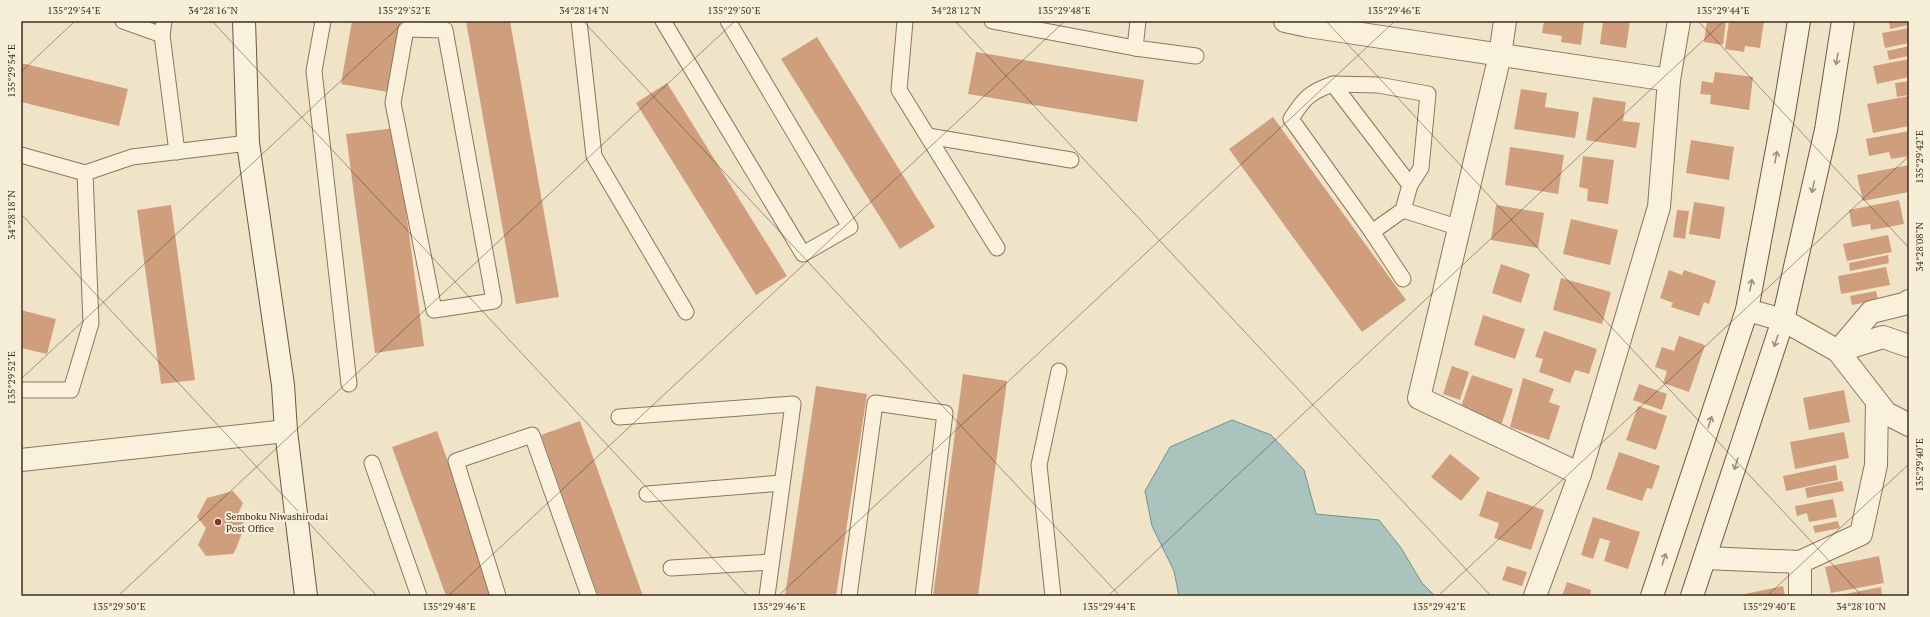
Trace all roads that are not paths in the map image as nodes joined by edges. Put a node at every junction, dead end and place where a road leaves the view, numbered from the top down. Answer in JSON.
{"nodes":[{"id":1,"x":123,"y":21,"type":"edge"},
{"id":2,"x":244,"y":21,"type":"edge"},
{"id":3,"x":323,"y":21,"type":"edge"},
{"id":4,"x":579,"y":21,"type":"edge"},
{"id":5,"x":663,"y":21,"type":"edge"},
{"id":6,"x":728,"y":21,"type":"edge"},
{"id":7,"x":905,"y":21,"type":"edge"},
{"id":8,"x":992,"y":21,"type":"edge"},
{"id":9,"x":1138,"y":21,"type":"edge"},
{"id":10,"x":1285,"y":21,"type":"edge"},
{"id":11,"x":1506,"y":21,"type":"edge"},
{"id":12,"x":1679,"y":21,"type":"edge"},
{"id":13,"x":1799,"y":21,"type":"edge"},
{"id":14,"x":1843,"y":21,"type":"edge"},
{"id":15,"x":1308,"y":23,"type":"edge"},
{"id":16,"x":407,"y":25,"type":"edge"},
{"id":17,"x":163,"y":28,"type":"edge"},
{"id":18,"x":1135,"y":48,"type":"junction"},
{"id":19,"x":1500,"y":55,"type":"junction"},
{"id":20,"x":1196,"y":56,"type":"dead end"},
{"id":21,"x":1669,"y":80,"type":"junction"},
{"id":22,"x":1333,"y":84,"type":"junction"},
{"id":23,"x":928,"y":136,"type":"junction"},
{"id":24,"x":248,"y":143,"type":"junction"},
{"id":25,"x":177,"y":152,"type":"junction"},
{"id":26,"x":21,"y":155,"type":"edge"},
{"id":27,"x":1071,"y":160,"type":"dead end"},
{"id":28,"x":85,"y":173,"type":"junction"},
{"id":29,"x":1410,"y":185,"type":"junction"},
{"id":30,"x":1403,"y":210,"type":"junction"},
{"id":31,"x":1460,"y":228,"type":"junction"},
{"id":32,"x":1372,"y":232,"type":"junction"},
{"id":33,"x":997,"y":248,"type":"dead end"},
{"id":34,"x":1403,"y":279,"type":"dead end"},
{"id":35,"x":1909,"y":301,"type":"edge"},
{"id":36,"x":1747,"y":310,"type":"junction"},
{"id":37,"x":686,"y":312,"type":"dead end"},
{"id":38,"x":1783,"y":320,"type":"junction"},
{"id":39,"x":1909,"y":346,"type":"edge"},
{"id":40,"x":1838,"y":351,"type":"junction"},
{"id":41,"x":1059,"y":371,"type":"dead end"},
{"id":42,"x":348,"y":384,"type":"dead end"},
{"id":43,"x":21,"y":390,"type":"edge"},
{"id":44,"x":1877,"y":402,"type":"junction"},
{"id":45,"x":619,"y":417,"type":"dead end"},
{"id":46,"x":1909,"y":425,"type":"edge"},
{"id":47,"x":286,"y":431,"type":"junction"},
{"id":48,"x":21,"y":460,"type":"edge"},
{"id":49,"x":372,"y":463,"type":"dead end"},
{"id":50,"x":1580,"y":474,"type":"junction"},
{"id":51,"x":782,"y":483,"type":"junction"},
{"id":52,"x":647,"y":494,"type":"dead end"},
{"id":53,"x":1705,"y":558,"type":"junction"},
{"id":54,"x":771,"y":562,"type":"junction"},
{"id":55,"x":1800,"y":562,"type":"junction"},
{"id":56,"x":671,"y":568,"type":"dead end"},
{"id":57,"x":306,"y":596,"type":"edge"},
{"id":58,"x":419,"y":596,"type":"edge"},
{"id":59,"x":498,"y":596,"type":"edge"},
{"id":60,"x":589,"y":596,"type":"edge"},
{"id":61,"x":767,"y":596,"type":"edge"},
{"id":62,"x":849,"y":596,"type":"edge"},
{"id":63,"x":923,"y":596,"type":"edge"},
{"id":64,"x":1053,"y":596,"type":"edge"},
{"id":65,"x":1535,"y":596,"type":"edge"},
{"id":66,"x":1652,"y":596,"type":"edge"},
{"id":67,"x":1692,"y":596,"type":"edge"},
{"id":68,"x":1800,"y":596,"type":"edge"}],
"edges":[{"from":1,"to":17,"type":"lane"},
{"from":2,"to":24,"type":"street"},
{"from":3,"to":42,"type":"lane"},
{"from":4,"to":37,"type":"lane"},
{"from":5,"to":6,"type":"lane"},
{"from":7,"to":23,"type":"lane"},
{"from":8,"to":18,"type":"lane"},
{"from":9,"to":18,"type":"lane"},
{"from":10,"to":15,"type":"street"},
{"from":11,"to":19,"type":"street"},
{"from":12,"to":21,"type":"street"},
{"from":36,"to":13,"type":"street","one_way":true},
{"from":14,"to":38,"type":"street","one_way":true},
{"from":15,"to":19,"type":"street"},
{"from":16,"to":16,"type":"lane"},
{"from":17,"to":25,"type":"lane"},
{"from":18,"to":20,"type":"lane"},
{"from":19,"to":21,"type":"street"},
{"from":19,"to":31,"type":"street"},
{"from":21,"to":50,"type":"street"},
{"from":22,"to":29,"type":"lane"},
{"from":22,"to":29,"type":"lane"},
{"from":22,"to":32,"type":"lane"},
{"from":23,"to":27,"type":"lane"},
{"from":23,"to":33,"type":"lane"},
{"from":24,"to":25,"type":"lane"},
{"from":24,"to":47,"type":"street"},
{"from":25,"to":28,"type":"lane"},
{"from":26,"to":28,"type":"lane"},
{"from":28,"to":43,"type":"lane"},
{"from":29,"to":30,"type":"lane"},
{"from":30,"to":31,"type":"lane"},
{"from":30,"to":32,"type":"lane"},
{"from":31,"to":50,"type":"street"},
{"from":32,"to":34,"type":"lane"},
{"from":35,"to":40,"type":"street"},
{"from":36,"to":38,"type":"street"},
{"from":66,"to":36,"type":"street","one_way":true},
{"from":38,"to":40,"type":"street"},
{"from":38,"to":53,"type":"street","one_way":true},
{"from":39,"to":40,"type":"street"},
{"from":40,"to":44,"type":"street"},
{"from":41,"to":64,"type":"lane"},
{"from":44,"to":46,"type":"street"},
{"from":44,"to":55,"type":"street"},
{"from":45,"to":51,"type":"lane"},
{"from":47,"to":48,"type":"street"},
{"from":47,"to":57,"type":"street"},
{"from":49,"to":58,"type":"lane"},
{"from":50,"to":65,"type":"street"},
{"from":51,"to":52,"type":"lane"},
{"from":51,"to":54,"type":"lane"},
{"from":53,"to":55,"type":"street"},
{"from":53,"to":67,"type":"street"},
{"from":54,"to":56,"type":"lane"},
{"from":54,"to":61,"type":"lane"},
{"from":55,"to":68,"type":"street"},
{"from":59,"to":60,"type":"lane"},
{"from":62,"to":63,"type":"lane"}]}
